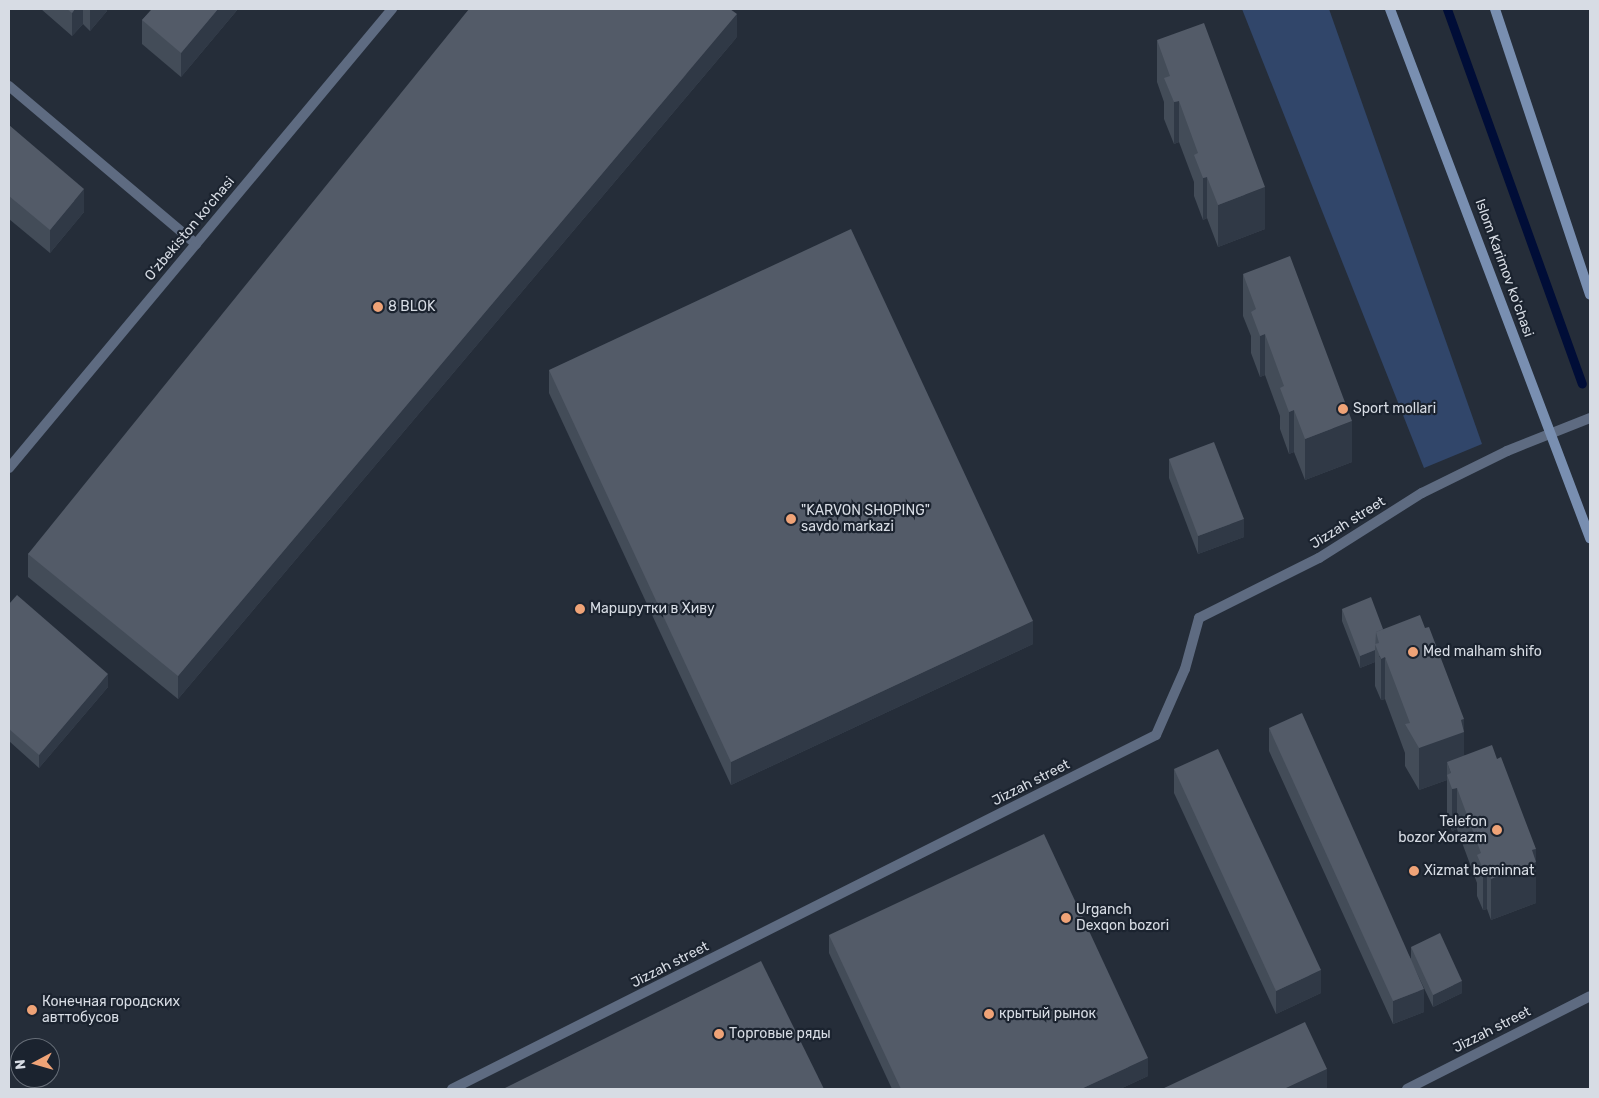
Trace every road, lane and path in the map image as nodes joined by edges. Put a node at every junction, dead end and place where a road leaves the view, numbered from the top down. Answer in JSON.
{"nodes":[{"id":1,"x":392,"y":9,"type":"edge"},
{"id":2,"x":1390,"y":9,"type":"edge"},
{"id":3,"x":1495,"y":9,"type":"edge"},
{"id":4,"x":9,"y":86,"type":"edge"},
{"id":5,"x":196,"y":244,"type":"junction"},
{"id":6,"x":1590,"y":295,"type":"edge"},
{"id":7,"x":1590,"y":418,"type":"edge"},
{"id":8,"x":1550,"y":434,"type":"junction"},
{"id":9,"x":9,"y":468,"type":"edge"},
{"id":10,"x":1590,"y":538,"type":"edge"},
{"id":11,"x":1590,"y":996,"type":"edge"},
{"id":12,"x":452,"y":1089,"type":"edge"},
{"id":13,"x":1407,"y":1089,"type":"edge"}],
"edges":[{"from":1,"to":5,"type":"street","name":"O’zbekiston ko‘chasi"},
{"from":2,"to":8,"type":"main road","name":"Islom Karimov ko'chasi"},
{"from":3,"to":6,"type":"main road"},
{"from":4,"to":5,"type":"street"},
{"from":5,"to":9,"type":"street","name":"O’zbekiston ko‘chasi"},
{"from":7,"to":8,"type":"street","name":"Jizzah street"},
{"from":8,"to":10,"type":"main road","name":"Islom Karimov ko'chasi"},
{"from":8,"to":12,"type":"street","name":"Jizzah street"},
{"from":11,"to":13,"type":"street","name":"Jizzah street"}]}
